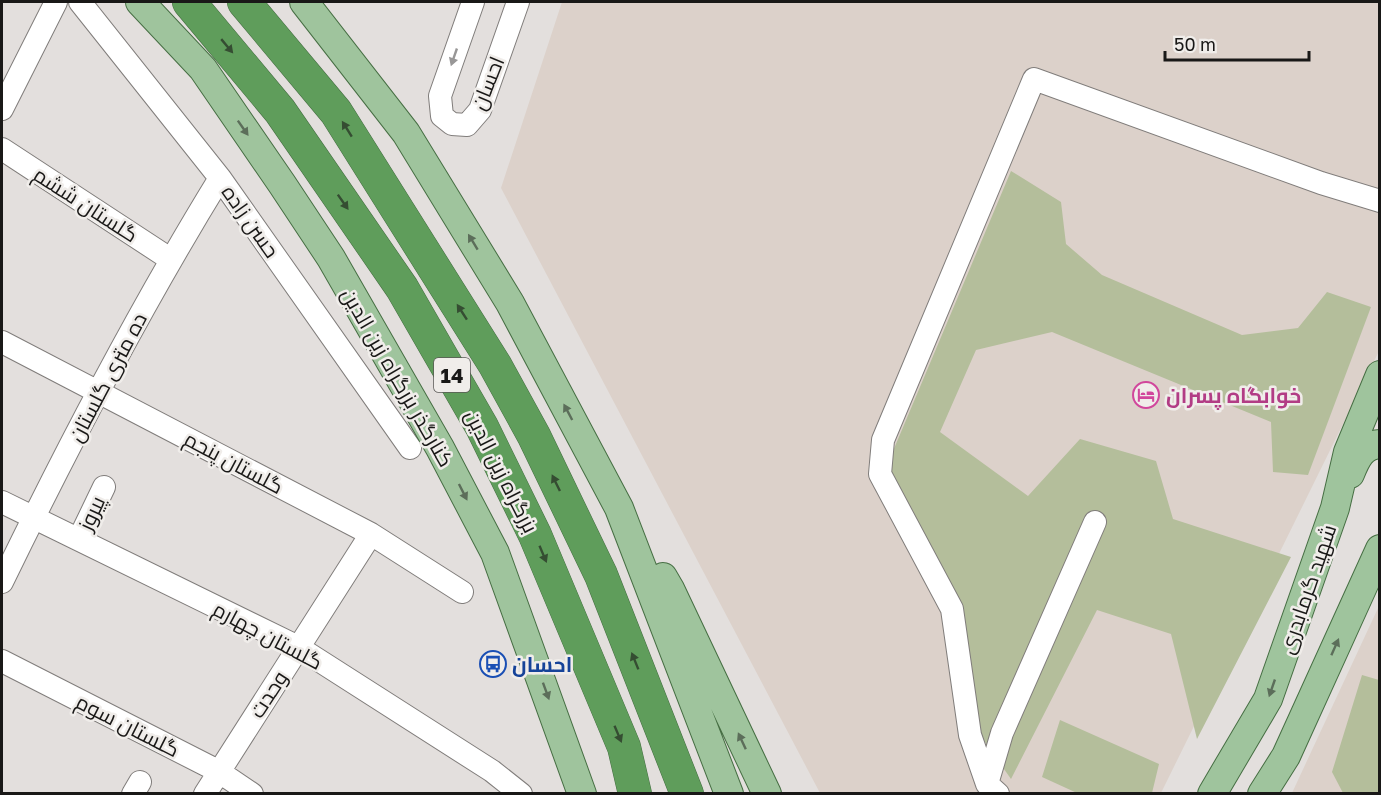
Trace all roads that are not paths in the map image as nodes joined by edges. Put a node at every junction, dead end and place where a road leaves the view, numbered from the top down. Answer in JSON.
{"nodes":[{"id":1,"x":56,"y":2,"type":"edge"},
{"id":2,"x":80,"y":2,"type":"edge"},
{"id":3,"x":140,"y":2,"type":"edge"},
{"id":4,"x":189,"y":2,"type":"edge"},
{"id":5,"x":244,"y":2,"type":"edge"},
{"id":6,"x":293,"y":2,"type":"edge"},
{"id":7,"x":304,"y":2,"type":"edge"},
{"id":8,"x":473,"y":2,"type":"edge"},
{"id":9,"x":518,"y":2,"type":"edge"},
{"id":10,"x":352,"y":63,"type":"junction"},
{"id":11,"x":10,"y":68,"type":"edge"},
{"id":12,"x":3,"y":102,"type":"edge"},
{"id":13,"x":2,"y":149,"type":"edge"},
{"id":14,"x":220,"y":178,"type":"junction"},
{"id":15,"x":1380,"y":201,"type":"edge"},
{"id":16,"x":170,"y":259,"type":"junction"},
{"id":17,"x":2,"y":342,"type":"edge"},
{"id":18,"x":1380,"y":375,"type":"edge"},
{"id":19,"x":99,"y":392,"type":"junction"},
{"id":20,"x":1380,"y":444,"type":"edge"},
{"id":21,"x":410,"y":448,"type":"dead end"},
{"id":22,"x":104,"y":487,"type":"dead end"},
{"id":23,"x":2,"y":502,"type":"edge"},
{"id":24,"x":619,"y":508,"type":"junction"},
{"id":25,"x":1335,"y":508,"type":"junction"},
{"id":26,"x":33,"y":517,"type":"junction"},
{"id":27,"x":1095,"y":522,"type":"dead end"},
{"id":28,"x":371,"y":534,"type":"junction"},
{"id":29,"x":79,"y":539,"type":"junction"},
{"id":30,"x":1380,"y":549,"type":"edge"},
{"id":31,"x":2,"y":582,"type":"edge"},
{"id":32,"x":462,"y":592,"type":"dead end"},
{"id":33,"x":298,"y":647,"type":"junction"},
{"id":34,"x":2,"y":661,"type":"edge"},
{"id":35,"x":218,"y":771,"type":"junction"},
{"id":36,"x":505,"y":789,"type":"edge"},
{"id":37,"x":992,"y":789,"type":"edge"},
{"id":38,"x":205,"y":794,"type":"edge"},
{"id":39,"x":252,"y":794,"type":"edge"},
{"id":40,"x":582,"y":794,"type":"edge"},
{"id":41,"x":635,"y":794,"type":"edge"},
{"id":42,"x":687,"y":794,"type":"edge"},
{"id":43,"x":729,"y":794,"type":"edge"},
{"id":44,"x":767,"y":794,"type":"edge"},
{"id":45,"x":1212,"y":794,"type":"edge"},
{"id":46,"x":1262,"y":794,"type":"edge"}],
"edges":[{"from":1,"to":11,"type":"street"},
{"from":2,"to":14,"type":"street","name":"حسن زاده"},
{"from":3,"to":40,"type":"main road","name":"کنارگذر بزرگراه زین الدین","one_way":true},
{"from":4,"to":41,"type":"highway","name":"بزرگراه زین الدین","number":"14","one_way":true},
{"from":42,"to":5,"type":"highway","name":"بزرگراه زین الدین","number":"14","one_way":true},
{"from":6,"to":10,"type":"main road"},
{"from":7,"to":10,"type":"main road"},
{"from":8,"to":9,"type":"street","name":"احسان","one_way":true},
{"from":24,"to":10,"type":"main road","one_way":true},
{"from":11,"to":12,"type":"street"},
{"from":13,"to":16,"type":"street","name":"گلستان ششم"},
{"from":14,"to":16,"type":"street","name":"ده متری گلستان"},
{"from":14,"to":21,"type":"street","name":"حسن زاده"},
{"from":15,"to":37,"type":"street"},
{"from":16,"to":19,"type":"street","name":"ده متری گلستان"},
{"from":17,"to":19,"type":"street","name":"گلستان پنجم"},
{"from":18,"to":25,"type":"main road","name":"شهید گرمابدری"},
{"from":19,"to":26,"type":"street","name":"ده متری گلستان"},
{"from":19,"to":28,"type":"street","name":"گلستان پنجم"},
{"from":20,"to":25,"type":"main road"},
{"from":22,"to":29,"type":"street","name":"پیروز"},
{"from":23,"to":26,"type":"street","name":"گلستان چهارم"},
{"from":24,"to":43,"type":"main road"},
{"from":44,"to":24,"type":"main road","one_way":true},
{"from":25,"to":45,"type":"main road","name":"شهید گرمابدری","one_way":true},
{"from":26,"to":29,"type":"street","name":"گلستان چهارم"},
{"from":26,"to":31,"type":"street","name":"ده متری گلستان"},
{"from":27,"to":37,"type":"street"},
{"from":28,"to":32,"type":"street","name":"گلستان پنجم"},
{"from":28,"to":33,"type":"street","name":"وحدت"},
{"from":29,"to":33,"type":"street","name":"گلستان چهارم"},
{"from":46,"to":30,"type":"main road","name":"شهید گرمابدری","one_way":true},
{"from":33,"to":35,"type":"street","name":"وحدت"},
{"from":33,"to":36,"type":"street","name":"گلستان چهارم"},
{"from":34,"to":35,"type":"street","name":"گلستان سوم"},
{"from":35,"to":38,"type":"street","name":"وحدت"},
{"from":35,"to":39,"type":"street","name":"گلستان سوم"}]}
